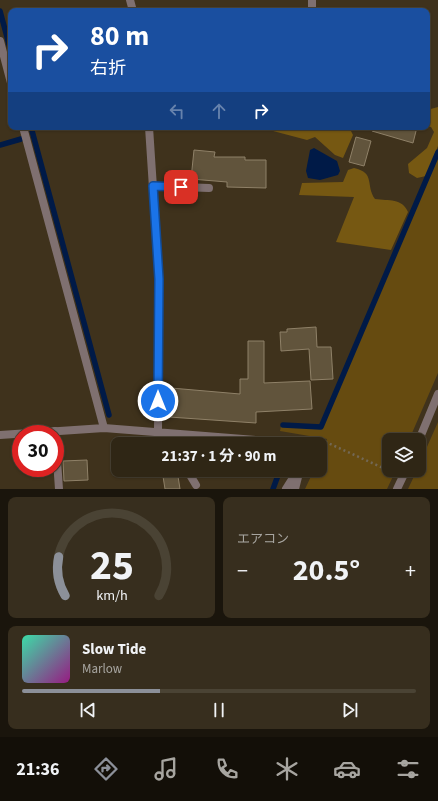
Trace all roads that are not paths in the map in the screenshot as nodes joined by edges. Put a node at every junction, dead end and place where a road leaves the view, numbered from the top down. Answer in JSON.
{"nodes":[{"id":1,"x":0,"y":41,"type":"edge"},
{"id":2,"x":1,"y":51,"type":"edge"},
{"id":3,"x":8,"y":73,"type":"edge"},
{"id":4,"x":24,"y":130,"type":"edge"},
{"id":5,"x":149,"y":130,"type":"edge"},
{"id":6,"x":153,"y":186,"type":"junction"},
{"id":7,"x":209,"y":188,"type":"dead end"},
{"id":8,"x":438,"y":394,"type":"edge"},
{"id":9,"x":104,"y":428,"type":"junction"},
{"id":10,"x":64,"y":430,"type":"edge"},
{"id":11,"x":158,"y":432,"type":"junction"},
{"id":12,"x":421,"y":433,"type":"edge"},
{"id":13,"x":12,"y":434,"type":"edge"},
{"id":14,"x":0,"y":435,"type":"edge"},
{"id":15,"x":163,"y":437,"type":"edge"},
{"id":16,"x":219,"y":437,"type":"edge"},
{"id":17,"x":57,"y":477,"type":"edge"},
{"id":18,"x":191,"y":477,"type":"edge"},
{"id":19,"x":294,"y":477,"type":"edge"},
{"id":20,"x":298,"y":477,"type":"edge"},
{"id":21,"x":403,"y":477,"type":"edge"},
{"id":22,"x":196,"y":485,"type":"dead end"},
{"id":23,"x":58,"y":489,"type":"edge"},
{"id":24,"x":286,"y":489,"type":"edge"},
{"id":25,"x":295,"y":489,"type":"edge"},
{"id":26,"x":397,"y":489,"type":"edge"}],
"edges":[{"from":1,"to":2,"type":"street"},
{"from":2,"to":3,"type":"street"},
{"from":4,"to":9,"type":"street"},
{"from":5,"to":6,"type":"street"},
{"from":6,"to":7,"type":"street"},
{"from":6,"to":11,"type":"street"},
{"from":8,"to":12,"type":"street"},
{"from":9,"to":10,"type":"street"},
{"from":9,"to":11,"type":"street"},
{"from":11,"to":15,"type":"street"},
{"from":11,"to":16,"type":"street"},
{"from":13,"to":14,"type":"street"},
{"from":17,"to":23,"type":"street"},
{"from":18,"to":22,"type":"street"},
{"from":19,"to":24,"type":"street"},
{"from":20,"to":25,"type":"street"},
{"from":21,"to":26,"type":"street"}]}
